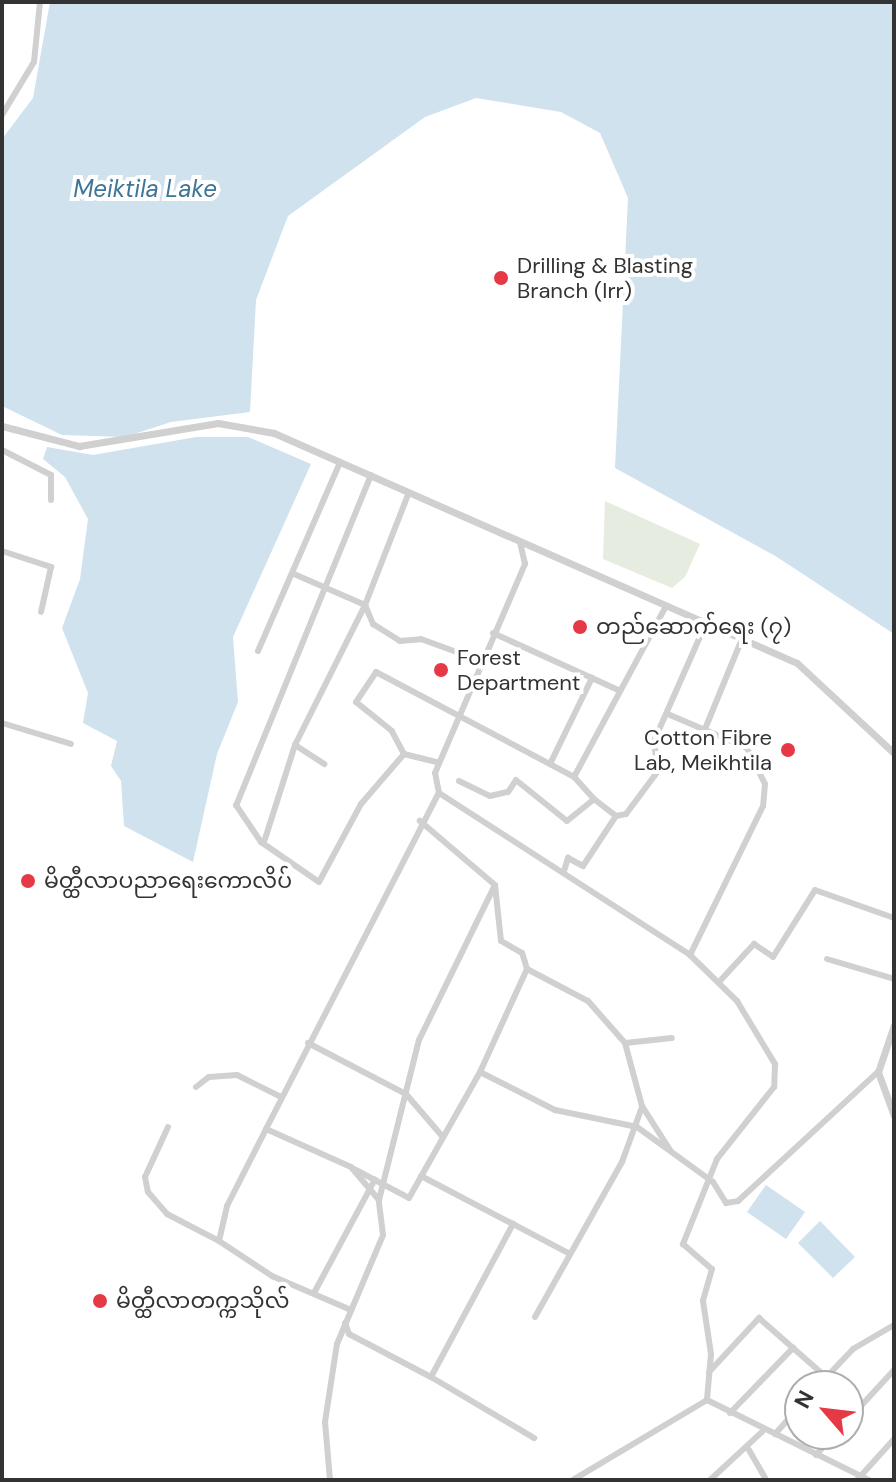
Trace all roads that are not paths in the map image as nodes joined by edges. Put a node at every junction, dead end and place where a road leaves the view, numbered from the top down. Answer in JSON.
{"nodes":[{"id":1,"x":40,"y":2,"type":"edge"},
{"id":2,"x":2,"y":115,"type":"edge"},
{"id":3,"x":2,"y":426,"type":"edge"},
{"id":4,"x":2,"y":450,"type":"edge"},
{"id":5,"x":340,"y":462,"type":"junction"},
{"id":6,"x":371,"y":475,"type":"junction"},
{"id":7,"x":409,"y":492,"type":"junction"},
{"id":8,"x":51,"y":500,"type":"dead end"},
{"id":9,"x":520,"y":542,"type":"junction"},
{"id":10,"x":2,"y":551,"type":"edge"},
{"id":11,"x":294,"y":574,"type":"junction"},
{"id":12,"x":330,"y":588,"type":"junction"},
{"id":13,"x":365,"y":605,"type":"junction"},
{"id":14,"x":666,"y":606,"type":"junction"},
{"id":15,"x":41,"y":612,"type":"dead end"},
{"id":16,"x":706,"y":623,"type":"junction"},
{"id":17,"x":493,"y":633,"type":"junction"},
{"id":18,"x":742,"y":639,"type":"junction"},
{"id":19,"x":258,"y":651,"type":"dead end"},
{"id":20,"x":481,"y":661,"type":"junction"},
{"id":21,"x":592,"y":678,"type":"junction"},
{"id":22,"x":618,"y":690,"type":"junction"},
{"id":23,"x":458,"y":712,"type":"junction"},
{"id":24,"x":670,"y":715,"type":"junction"},
{"id":25,"x":2,"y":723,"type":"edge"},
{"id":26,"x":705,"y":729,"type":"junction"},
{"id":27,"x":71,"y":744,"type":"dead end"},
{"id":28,"x":295,"y":745,"type":"junction"},
{"id":29,"x":894,"y":753,"type":"edge"},
{"id":30,"x":404,"y":754,"type":"junction"},
{"id":31,"x":439,"y":763,"type":"junction"},
{"id":32,"x":324,"y":764,"type":"dead end"},
{"id":33,"x":550,"y":764,"type":"junction"},
{"id":34,"x":574,"y":777,"type":"junction"},
{"id":35,"x":459,"y":781,"type":"dead end"},
{"id":36,"x":439,"y":793,"type":"junction"},
{"id":37,"x":594,"y":799,"type":"junction"},
{"id":38,"x":616,"y":816,"type":"junction"},
{"id":39,"x":420,"y":821,"type":"junction"},
{"id":40,"x":265,"y":839,"type":"junction"},
{"id":41,"x":564,"y":871,"type":"junction"},
{"id":42,"x":495,"y":885,"type":"junction"},
{"id":43,"x":894,"y":918,"type":"edge"},
{"id":44,"x":690,"y":955,"type":"junction"},
{"id":45,"x":827,"y":959,"type":"dead end"},
{"id":46,"x":527,"y":969,"type":"junction"},
{"id":47,"x":894,"y":979,"type":"edge"},
{"id":48,"x":719,"y":982,"type":"junction"},
{"id":49,"x":894,"y":1025,"type":"edge"},
{"id":50,"x":672,"y":1038,"type":"dead end"},
{"id":51,"x":308,"y":1043,"type":"junction"},
{"id":52,"x":625,"y":1043,"type":"junction"},
{"id":53,"x":480,"y":1072,"type":"junction"},
{"id":54,"x":878,"y":1072,"type":"junction"},
{"id":55,"x":196,"y":1087,"type":"dead end"},
{"id":56,"x":406,"y":1094,"type":"junction"},
{"id":57,"x":281,"y":1097,"type":"junction"},
{"id":58,"x":642,"y":1106,"type":"junction"},
{"id":59,"x":894,"y":1116,"type":"edge"},
{"id":60,"x":168,"y":1127,"type":"dead end"},
{"id":61,"x":637,"y":1127,"type":"junction"},
{"id":62,"x":266,"y":1129,"type":"junction"},
{"id":63,"x":442,"y":1136,"type":"junction"},
{"id":64,"x":672,"y":1153,"type":"junction"},
{"id":65,"x":351,"y":1167,"type":"junction"},
{"id":66,"x":421,"y":1176,"type":"junction"},
{"id":67,"x":379,"y":1179,"type":"junction"},
{"id":68,"x":713,"y":1182,"type":"junction"},
{"id":69,"x":369,"y":1193,"type":"junction"},
{"id":70,"x":379,"y":1200,"type":"junction"},
{"id":71,"x":513,"y":1224,"type":"junction"},
{"id":72,"x":219,"y":1241,"type":"junction"},
{"id":73,"x":570,"y":1254,"type":"junction"},
{"id":74,"x":314,"y":1293,"type":"junction"},
{"id":75,"x":351,"y":1310,"type":"junction"},
{"id":76,"x":535,"y":1317,"type":"dead end"},
{"id":77,"x":345,"y":1323,"type":"junction"},
{"id":78,"x":894,"y":1325,"type":"edge"},
{"id":79,"x":793,"y":1348,"type":"junction"},
{"id":80,"x":818,"y":1370,"type":"edge"},
{"id":81,"x":833,"y":1370,"type":"edge"},
{"id":82,"x":894,"y":1370,"type":"edge"},
{"id":83,"x":709,"y":1372,"type":"junction"},
{"id":84,"x":431,"y":1377,"type":"junction"},
{"id":85,"x":707,"y":1400,"type":"junction"},
{"id":86,"x":864,"y":1403,"type":"edge"},
{"id":87,"x":730,"y":1413,"type":"junction"},
{"id":88,"x":784,"y":1424,"type":"edge"},
{"id":89,"x":763,"y":1431,"type":"junction"},
{"id":90,"x":775,"y":1434,"type":"junction"},
{"id":91,"x":534,"y":1438,"type":"dead end"},
{"id":92,"x":894,"y":1439,"type":"edge"},
{"id":93,"x":749,"y":1450,"type":"junction"},
{"id":94,"x":821,"y":1450,"type":"edge"},
{"id":95,"x":816,"y":1455,"type":"junction"},
{"id":96,"x":860,"y":1477,"type":"edge"},
{"id":97,"x":330,"y":1480,"type":"edge"},
{"id":98,"x":573,"y":1480,"type":"edge"},
{"id":99,"x":710,"y":1480,"type":"edge"},
{"id":100,"x":766,"y":1480,"type":"edge"},
{"id":101,"x":869,"y":1480,"type":"edge"}],
"edges":[{"from":1,"to":2,"type":"street"},
{"from":3,"to":5,"type":"street"},
{"from":4,"to":8,"type":"street"},
{"from":5,"to":6,"type":"street"},
{"from":5,"to":11,"type":"street"},
{"from":6,"to":7,"type":"street"},
{"from":6,"to":12,"type":"street"},
{"from":7,"to":9,"type":"street"},
{"from":7,"to":13,"type":"street"},
{"from":9,"to":14,"type":"street"},
{"from":9,"to":17,"type":"street"},
{"from":10,"to":15,"type":"street"},
{"from":11,"to":12,"type":"street"},
{"from":11,"to":19,"type":"street"},
{"from":12,"to":13,"type":"street"},
{"from":12,"to":40,"type":"street"},
{"from":13,"to":20,"type":"street"},
{"from":13,"to":28,"type":"street"},
{"from":14,"to":16,"type":"street"},
{"from":14,"to":22,"type":"street"},
{"from":16,"to":18,"type":"street"},
{"from":16,"to":24,"type":"street"},
{"from":17,"to":20,"type":"street"},
{"from":17,"to":21,"type":"street"},
{"from":18,"to":26,"type":"street"},
{"from":18,"to":29,"type":"street"},
{"from":20,"to":23,"type":"street"},
{"from":21,"to":22,"type":"street"},
{"from":21,"to":33,"type":"street"},
{"from":22,"to":34,"type":"street"},
{"from":23,"to":30,"type":"street"},
{"from":23,"to":31,"type":"street"},
{"from":23,"to":33,"type":"street"},
{"from":24,"to":26,"type":"street"},
{"from":24,"to":38,"type":"street"},
{"from":25,"to":27,"type":"street"},
{"from":26,"to":44,"type":"street"},
{"from":28,"to":32,"type":"street"},
{"from":28,"to":40,"type":"street"},
{"from":30,"to":31,"type":"street"},
{"from":30,"to":40,"type":"street"},
{"from":31,"to":36,"type":"street"},
{"from":33,"to":34,"type":"street"},
{"from":34,"to":37,"type":"street"},
{"from":35,"to":37,"type":"street"},
{"from":36,"to":39,"type":"street"},
{"from":36,"to":41,"type":"street"},
{"from":37,"to":38,"type":"street"},
{"from":38,"to":41,"type":"street"},
{"from":39,"to":42,"type":"street"},
{"from":39,"to":51,"type":"street"},
{"from":41,"to":44,"type":"street"},
{"from":42,"to":46,"type":"street"},
{"from":42,"to":56,"type":"street"},
{"from":43,"to":48,"type":"street"},
{"from":44,"to":48,"type":"street"},
{"from":45,"to":47,"type":"street"},
{"from":46,"to":52,"type":"street"},
{"from":46,"to":53,"type":"street"},
{"from":48,"to":68,"type":"street"},
{"from":49,"to":54,"type":"street"},
{"from":50,"to":52,"type":"street"},
{"from":51,"to":56,"type":"street"},
{"from":51,"to":57,"type":"street"},
{"from":52,"to":58,"type":"street"},
{"from":53,"to":61,"type":"street"},
{"from":53,"to":63,"type":"street"},
{"from":54,"to":59,"type":"street"},
{"from":54,"to":68,"type":"street"},
{"from":55,"to":57,"type":"street"},
{"from":56,"to":63,"type":"street"},
{"from":56,"to":67,"type":"street"},
{"from":57,"to":62,"type":"street"},
{"from":58,"to":61,"type":"street"},
{"from":58,"to":64,"type":"street"},
{"from":60,"to":72,"type":"street"},
{"from":61,"to":64,"type":"street"},
{"from":61,"to":73,"type":"street"},
{"from":62,"to":65,"type":"street"},
{"from":62,"to":72,"type":"street"},
{"from":63,"to":66,"type":"street"},
{"from":64,"to":68,"type":"street"},
{"from":65,"to":67,"type":"street"},
{"from":65,"to":69,"type":"street"},
{"from":66,"to":67,"type":"street"},
{"from":66,"to":71,"type":"street"},
{"from":67,"to":69,"type":"street"},
{"from":67,"to":70,"type":"street"},
{"from":68,"to":83,"type":"street"},
{"from":69,"to":70,"type":"street"},
{"from":69,"to":74,"type":"street"},
{"from":70,"to":75,"type":"street"},
{"from":71,"to":73,"type":"street"},
{"from":71,"to":84,"type":"street"},
{"from":72,"to":74,"type":"street"},
{"from":73,"to":76,"type":"street"},
{"from":74,"to":75,"type":"street"},
{"from":75,"to":77,"type":"street"},
{"from":77,"to":84,"type":"street"},
{"from":77,"to":97,"type":"street"},
{"from":78,"to":81,"type":"street"},
{"from":79,"to":80,"type":"street"},
{"from":79,"to":83,"type":"street"},
{"from":79,"to":87,"type":"street"},
{"from":82,"to":86,"type":"street"},
{"from":83,"to":85,"type":"street"},
{"from":84,"to":91,"type":"street"},
{"from":85,"to":87,"type":"street"},
{"from":85,"to":98,"type":"street"},
{"from":87,"to":89,"type":"street"},
{"from":88,"to":90,"type":"street"},
{"from":89,"to":90,"type":"street"},
{"from":89,"to":93,"type":"street"},
{"from":90,"to":95,"type":"street"},
{"from":92,"to":96,"type":"street"},
{"from":93,"to":99,"type":"street"},
{"from":93,"to":100,"type":"street"},
{"from":94,"to":95,"type":"street"},
{"from":95,"to":96,"type":"street"},
{"from":96,"to":101,"type":"street"}]}
